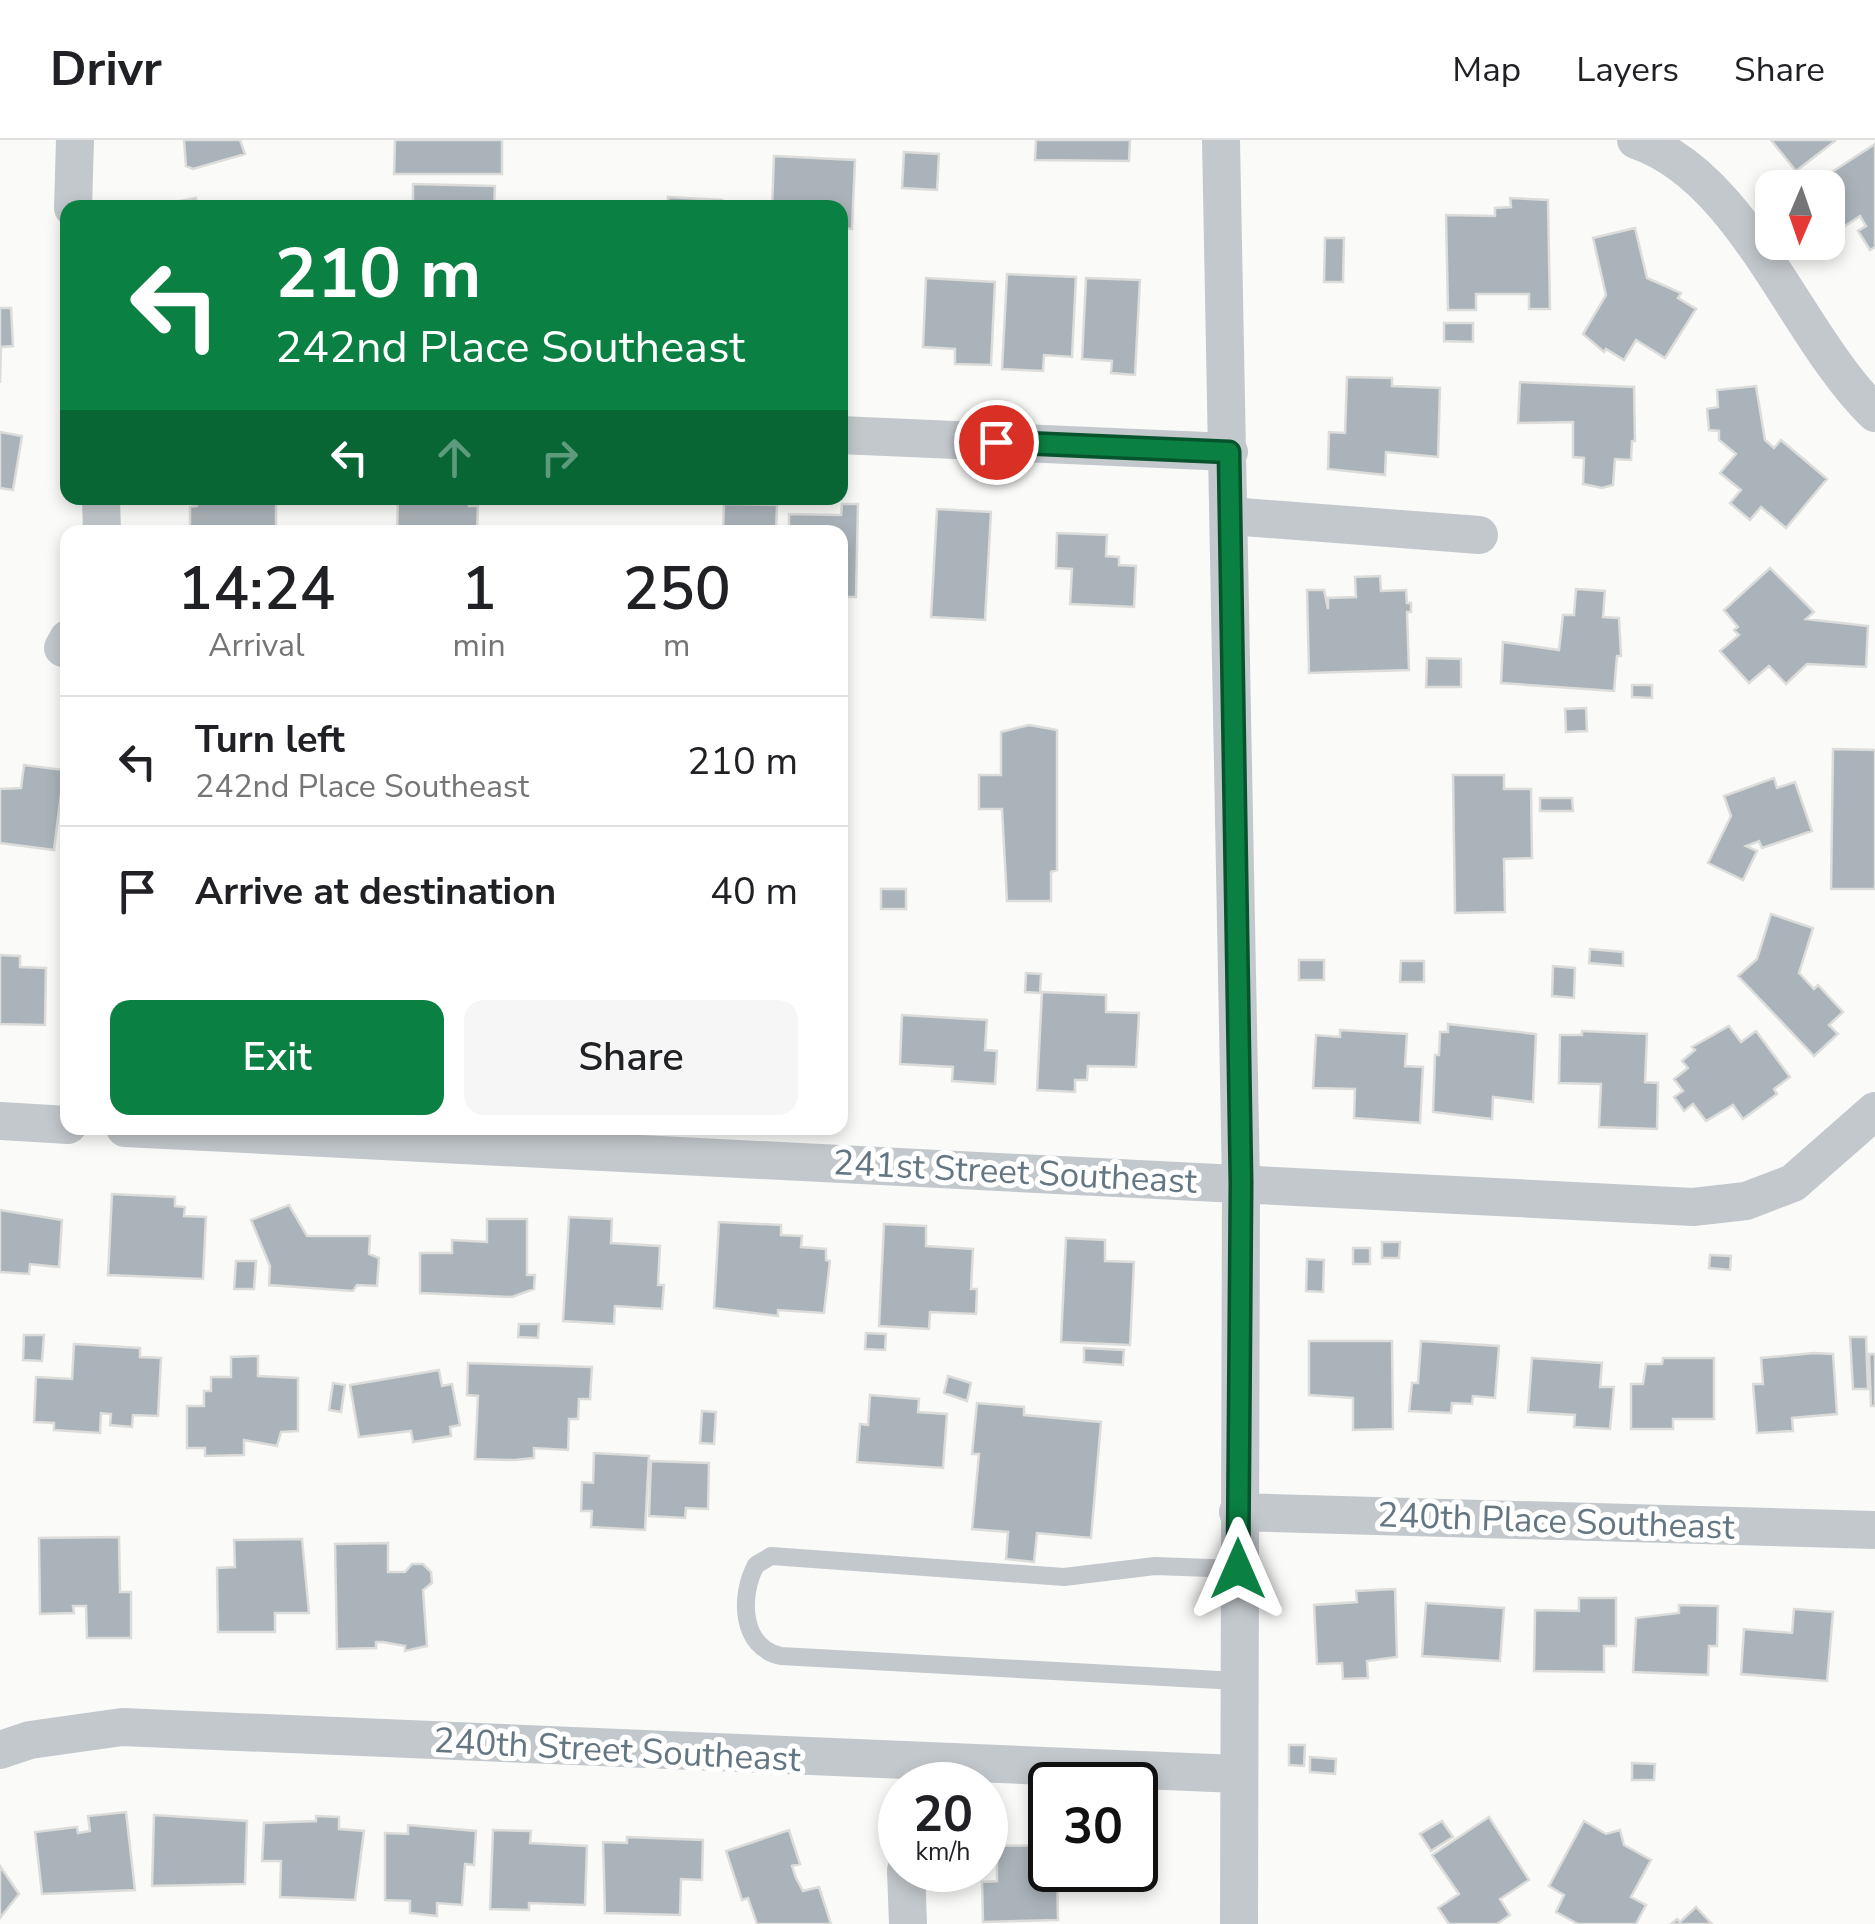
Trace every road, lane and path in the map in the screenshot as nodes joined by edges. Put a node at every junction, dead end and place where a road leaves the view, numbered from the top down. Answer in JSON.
{"nodes":[{"id":1,"x":75,"y":140,"type":"edge"},
{"id":2,"x":1221,"y":140,"type":"edge"},
{"id":3,"x":1636,"y":140,"type":"edge"},
{"id":4,"x":74,"y":200,"type":"edge"},
{"id":5,"x":1875,"y":413,"type":"edge"},
{"id":6,"x":848,"y":435,"type":"edge"},
{"id":7,"x":1229,"y":452,"type":"junction"},
{"id":8,"x":1230,"y":516,"type":"junction"},
{"id":9,"x":1479,"y":534,"type":"dead end"},
{"id":10,"x":1875,"y":1110,"type":"edge"},
{"id":11,"x":0,"y":1121,"type":"edge"},
{"id":12,"x":60,"y":1125,"type":"edge"},
{"id":13,"x":267,"y":1135,"type":"edge"},
{"id":14,"x":1241,"y":1183,"type":"junction"},
{"id":15,"x":1238,"y":1512,"type":"junction"},
{"id":16,"x":1875,"y":1530,"type":"edge"},
{"id":17,"x":1238,"y":1569,"type":"junction"},
{"id":18,"x":1237,"y":1681,"type":"junction"},
{"id":19,"x":0,"y":1750,"type":"edge"},
{"id":20,"x":878,"y":1772,"type":"edge"},
{"id":21,"x":1008,"y":1774,"type":"edge"},
{"id":22,"x":1237,"y":1774,"type":"junction"},
{"id":23,"x":907,"y":1892,"type":"edge"},
{"id":24,"x":908,"y":1924,"type":"edge"},
{"id":25,"x":1239,"y":1924,"type":"edge"}],
"edges":[{"from":1,"to":4,"type":"street"},
{"from":2,"to":7,"type":"street"},
{"from":3,"to":5,"type":"street"},
{"from":6,"to":7,"type":"street"},
{"from":7,"to":8,"type":"street"},
{"from":8,"to":9,"type":"street"},
{"from":8,"to":14,"type":"street"},
{"from":10,"to":14,"type":"street","name":"241st Street Southeast"},
{"from":11,"to":12,"type":"street"},
{"from":13,"to":14,"type":"street","name":"241st Street Southeast"},
{"from":14,"to":15,"type":"street"},
{"from":15,"to":16,"type":"street","name":"240th Place Southeast"},
{"from":15,"to":17,"type":"street"},
{"from":17,"to":18,"type":"street"},
{"from":17,"to":18,"type":"lane"},
{"from":18,"to":22,"type":"street"},
{"from":19,"to":20,"type":"street","name":"240th Street Southeast"},
{"from":21,"to":22,"type":"street","name":"240th Street Southeast"},
{"from":22,"to":25,"type":"street"},
{"from":23,"to":24,"type":"street"}]}
